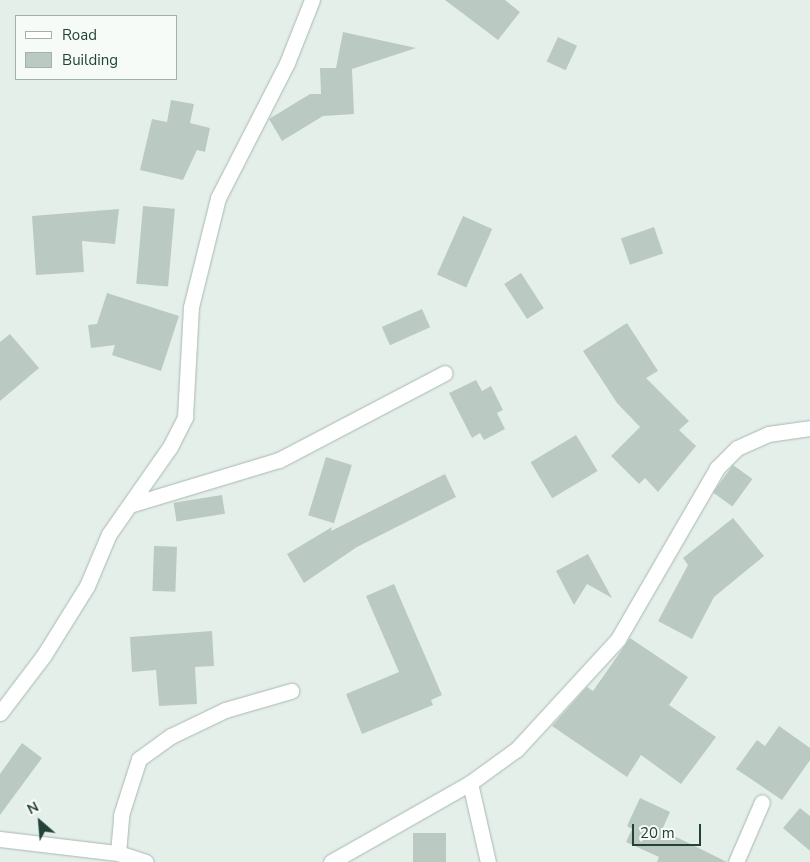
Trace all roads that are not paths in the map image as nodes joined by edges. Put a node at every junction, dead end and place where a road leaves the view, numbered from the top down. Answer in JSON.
{"nodes":[{"id":1,"x":312,"y":0,"type":"edge"},
{"id":2,"x":445,"y":372,"type":"dead end"},
{"id":3,"x":810,"y":428,"type":"edge"},
{"id":4,"x":133,"y":504,"type":"junction"},
{"id":5,"x":291,"y":690,"type":"dead end"},
{"id":6,"x":0,"y":713,"type":"edge"},
{"id":7,"x":470,"y":783,"type":"junction"},
{"id":8,"x":762,"y":802,"type":"dead end"},
{"id":9,"x":0,"y":839,"type":"edge"},
{"id":10,"x":118,"y":853,"type":"junction"},
{"id":11,"x":146,"y":862,"type":"edge"},
{"id":12,"x":331,"y":862,"type":"edge"},
{"id":13,"x":488,"y":862,"type":"edge"},
{"id":14,"x":736,"y":862,"type":"edge"}],
"edges":[{"from":1,"to":4,"type":"street"},
{"from":2,"to":4,"type":"street"},
{"from":3,"to":7,"type":"street"},
{"from":4,"to":6,"type":"street"},
{"from":5,"to":10,"type":"street"},
{"from":7,"to":12,"type":"street"},
{"from":7,"to":13,"type":"street"},
{"from":8,"to":14,"type":"street"},
{"from":9,"to":10,"type":"street"},
{"from":10,"to":11,"type":"street"}]}
